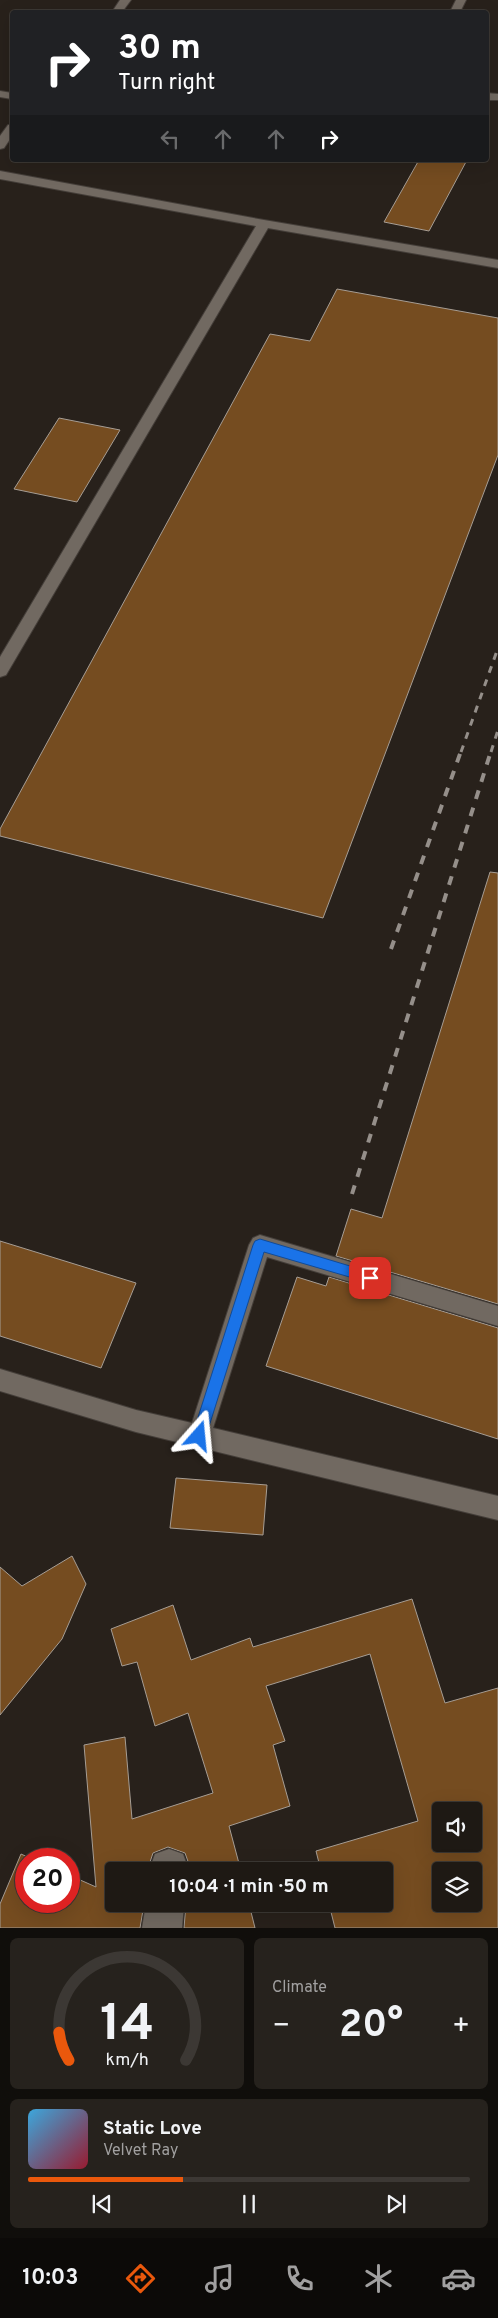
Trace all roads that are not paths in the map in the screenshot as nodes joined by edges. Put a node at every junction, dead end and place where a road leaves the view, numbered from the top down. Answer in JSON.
{"nodes":[{"id":1,"x":8,"y":128,"type":"edge"},
{"id":2,"x":0,"y":145,"type":"edge"},
{"id":3,"x":0,"y":175,"type":"edge"},
{"id":4,"x":264,"y":224,"type":"junction"},
{"id":5,"x":498,"y":264,"type":"edge"},
{"id":6,"x":0,"y":670,"type":"edge"},
{"id":7,"x":498,"y":1316,"type":"edge"},
{"id":8,"x":0,"y":1380,"type":"edge"},
{"id":9,"x":199,"y":1436,"type":"junction"},
{"id":10,"x":498,"y":1508,"type":"edge"},
{"id":11,"x":164,"y":1912,"type":"edge"},
{"id":12,"x":162,"y":1928,"type":"edge"}],
"edges":[{"from":1,"to":2,"type":"lane"},
{"from":3,"to":4,"type":"lane"},
{"from":4,"to":5,"type":"lane"},
{"from":4,"to":6,"type":"lane"},
{"from":7,"to":9,"type":"lane"},
{"from":8,"to":9,"type":"lane"},
{"from":9,"to":10,"type":"lane"},
{"from":11,"to":12,"type":"street"}]}
